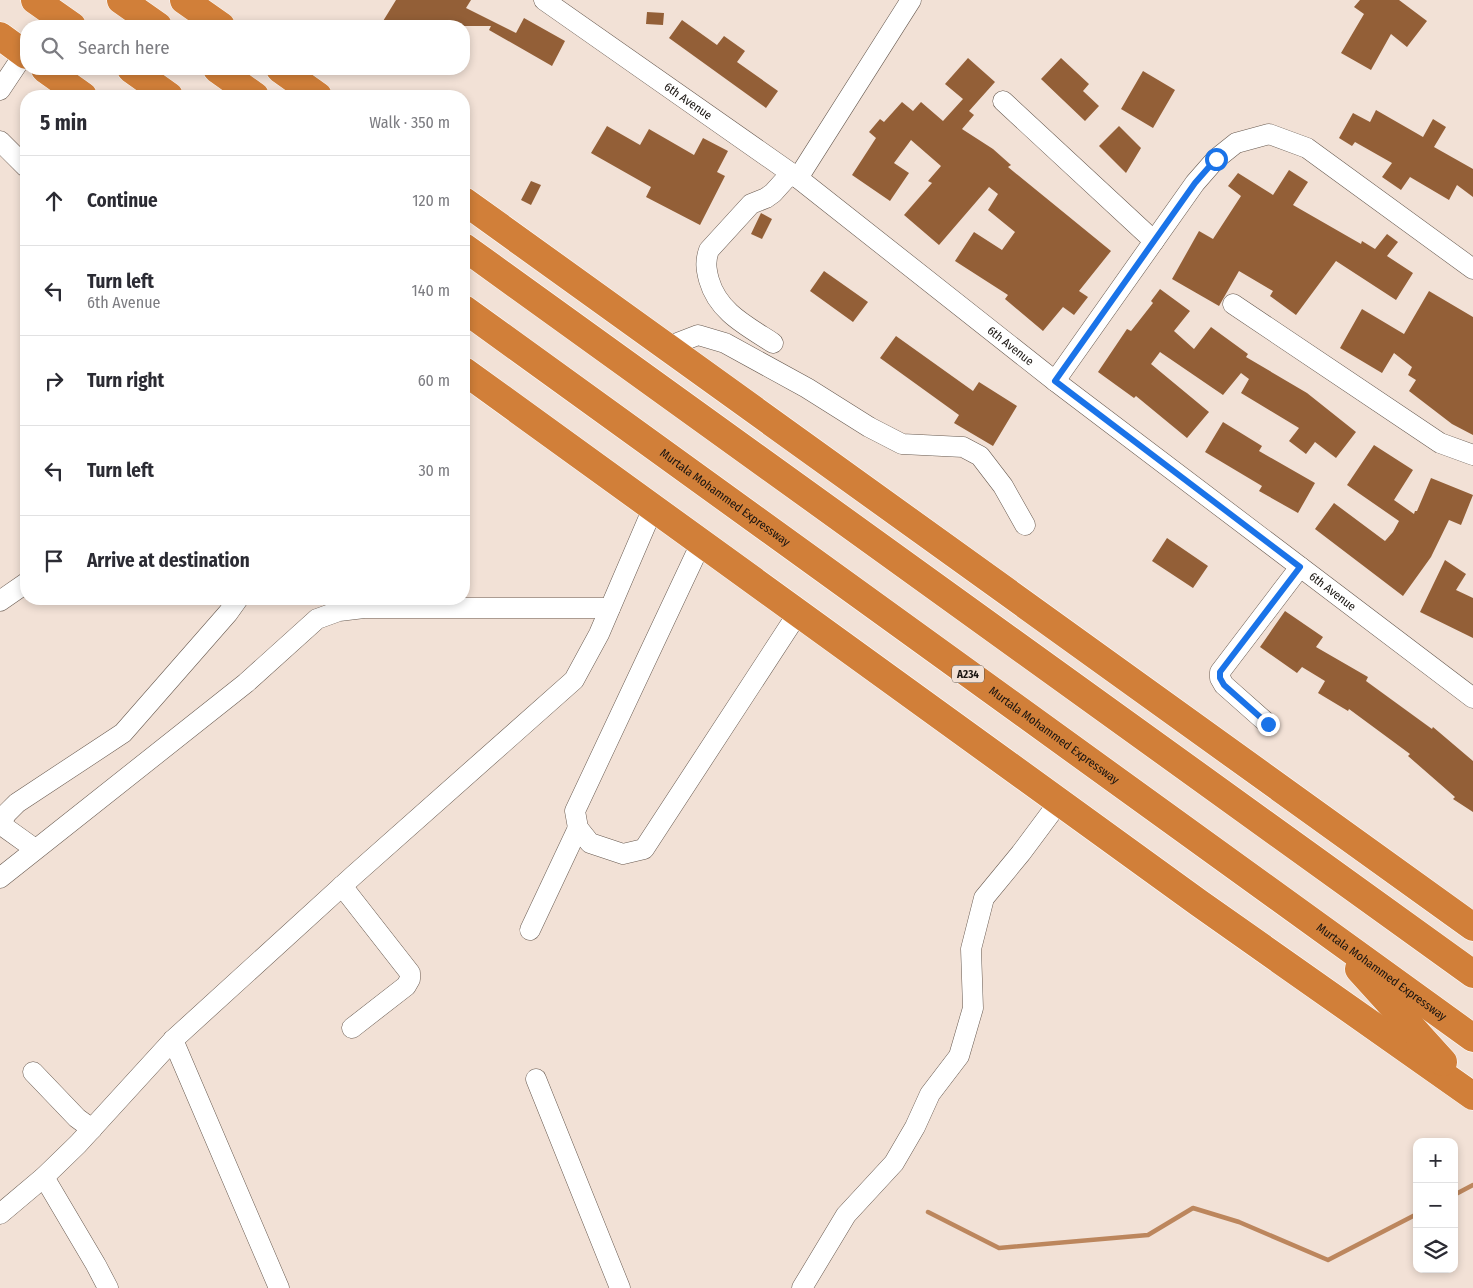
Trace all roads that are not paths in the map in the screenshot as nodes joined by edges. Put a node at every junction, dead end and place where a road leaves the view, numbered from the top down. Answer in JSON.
{"nodes":[{"id":1,"x":36,"y":0,"type":"edge"},
{"id":2,"x":121,"y":0,"type":"edge"},
{"id":3,"x":184,"y":0,"type":"edge"},
{"id":4,"x":544,"y":0,"type":"edge"},
{"id":5,"x":911,"y":0,"type":"edge"},
{"id":6,"x":64,"y":20,"type":"edge"},
{"id":7,"x":149,"y":20,"type":"edge"},
{"id":8,"x":212,"y":20,"type":"edge"},
{"id":9,"x":0,"y":36,"type":"edge"},
{"id":10,"x":20,"y":50,"type":"edge"},
{"id":11,"x":20,"y":71,"type":"edge"},
{"id":12,"x":54,"y":75,"type":"edge"},
{"id":13,"x":139,"y":75,"type":"edge"},
{"id":14,"x":225,"y":75,"type":"edge"},
{"id":15,"x":288,"y":75,"type":"edge"},
{"id":16,"x":0,"y":90,"type":"edge"},
{"id":17,"x":75,"y":90,"type":"edge"},
{"id":18,"x":161,"y":90,"type":"edge"},
{"id":19,"x":247,"y":90,"type":"edge"},
{"id":20,"x":310,"y":90,"type":"edge"},
{"id":21,"x":1003,"y":101,"type":"dead end"},
{"id":22,"x":0,"y":141,"type":"edge"},
{"id":23,"x":20,"y":161,"type":"edge"},
{"id":24,"x":794,"y":175,"type":"junction"},
{"id":25,"x":470,"y":205,"type":"edge"},
{"id":26,"x":1154,"y":241,"type":"junction"},
{"id":27,"x":470,"y":251,"type":"edge"},
{"id":28,"x":1473,"y":269,"type":"edge"},
{"id":29,"x":1233,"y":304,"type":"dead end"},
{"id":30,"x":470,"y":313,"type":"edge"},
{"id":31,"x":773,"y":343,"type":"dead end"},
{"id":32,"x":667,"y":347,"type":"junction"},
{"id":33,"x":470,"y":375,"type":"edge"},
{"id":34,"x":1055,"y":381,"type":"junction"},
{"id":35,"x":1473,"y":455,"type":"edge"},
{"id":36,"x":653,"y":508,"type":"junction"},
{"id":37,"x":1025,"y":525,"type":"dead end"},
{"id":38,"x":701,"y":543,"type":"junction"},
{"id":39,"x":1300,"y":567,"type":"junction"},
{"id":40,"x":20,"y":587,"type":"edge"},
{"id":41,"x":0,"y":601,"type":"edge"},
{"id":42,"x":234,"y":605,"type":"edge"},
{"id":43,"x":610,"y":608,"type":"junction"},
{"id":44,"x":798,"y":613,"type":"junction"},
{"id":45,"x":1473,"y":698,"type":"edge"},
{"id":46,"x":1268,"y":724,"type":"dead end"},
{"id":47,"x":1059,"y":802,"type":"junction"},
{"id":48,"x":0,"y":824,"type":"edge"},
{"id":49,"x":578,"y":828,"type":"junction"},
{"id":50,"x":35,"y":850,"type":"junction"},
{"id":51,"x":1338,"y":876,"type":"junction"},
{"id":52,"x":0,"y":878,"type":"edge"},
{"id":53,"x":342,"y":886,"type":"junction"},
{"id":54,"x":1473,"y":927,"type":"edge"},
{"id":55,"x":1323,"y":929,"type":"junction"},
{"id":56,"x":530,"y":930,"type":"dead end"},
{"id":57,"x":1473,"y":946,"type":"edge"},
{"id":58,"x":1473,"y":974,"type":"edge"},
{"id":59,"x":352,"y":1028,"type":"dead end"},
{"id":60,"x":1473,"y":1038,"type":"edge"},
{"id":61,"x":172,"y":1040,"type":"junction"},
{"id":62,"x":33,"y":1072,"type":"dead end"},
{"id":63,"x":536,"y":1079,"type":"dead end"},
{"id":64,"x":1473,"y":1096,"type":"edge"},
{"id":65,"x":92,"y":1129,"type":"junction"},
{"id":66,"x":44,"y":1177,"type":"junction"},
{"id":67,"x":0,"y":1214,"type":"edge"},
{"id":68,"x":108,"y":1288,"type":"edge"},
{"id":69,"x":279,"y":1288,"type":"edge"},
{"id":70,"x":620,"y":1288,"type":"edge"},
{"id":71,"x":802,"y":1288,"type":"edge"}],
"edges":[{"from":1,"to":6,"type":"highway"},
{"from":2,"to":7,"type":"highway"},
{"from":3,"to":8,"type":"highway"},
{"from":4,"to":24,"type":"street","name":"6th Avenue"},
{"from":5,"to":24,"type":"street"},
{"from":9,"to":10,"type":"highway"},
{"from":11,"to":16,"type":"street"},
{"from":12,"to":17,"type":"highway"},
{"from":13,"to":18,"type":"highway"},
{"from":14,"to":19,"type":"highway"},
{"from":15,"to":20,"type":"highway"},
{"from":21,"to":26,"type":"street"},
{"from":22,"to":23,"type":"street"},
{"from":24,"to":31,"type":"street"},
{"from":24,"to":34,"type":"street","name":"6th Avenue"},
{"from":25,"to":32,"type":"highway"},
{"from":26,"to":28,"type":"street"},
{"from":26,"to":34,"type":"street"},
{"from":27,"to":51,"type":"highway"},
{"from":29,"to":35,"type":"street"},
{"from":30,"to":55,"type":"highway","name":"Murtala Mohammed Expressway","number":"A234"},
{"from":32,"to":37,"type":"street"},
{"from":32,"to":54,"type":"highway"},
{"from":33,"to":36,"type":"highway"},
{"from":34,"to":39,"type":"street","name":"6th Avenue"},
{"from":36,"to":38,"type":"highway"},
{"from":36,"to":43,"type":"street"},
{"from":38,"to":44,"type":"highway"},
{"from":38,"to":49,"type":"street"},
{"from":39,"to":45,"type":"street","name":"6th Avenue"},
{"from":39,"to":46,"type":"street"},
{"from":40,"to":41,"type":"street"},
{"from":42,"to":48,"type":"street"},
{"from":43,"to":50,"type":"street"},
{"from":43,"to":53,"type":"street"},
{"from":44,"to":47,"type":"highway"},
{"from":44,"to":49,"type":"street"},
{"from":47,"to":64,"type":"highway"},
{"from":47,"to":71,"type":"street"},
{"from":48,"to":50,"type":"street"},
{"from":49,"to":56,"type":"street"},
{"from":50,"to":52,"type":"street"},
{"from":51,"to":57,"type":"highway"},
{"from":51,"to":58,"type":"highway"},
{"from":53,"to":59,"type":"street"},
{"from":53,"to":61,"type":"street"},
{"from":55,"to":60,"type":"highway","name":"Murtala Mohammed Expressway","number":"A234"},
{"from":55,"to":64,"type":"highway"},
{"from":61,"to":65,"type":"street"},
{"from":61,"to":69,"type":"street"},
{"from":62,"to":65,"type":"street"},
{"from":63,"to":70,"type":"street"},
{"from":65,"to":66,"type":"street"},
{"from":66,"to":67,"type":"street"},
{"from":66,"to":68,"type":"street"}]}
